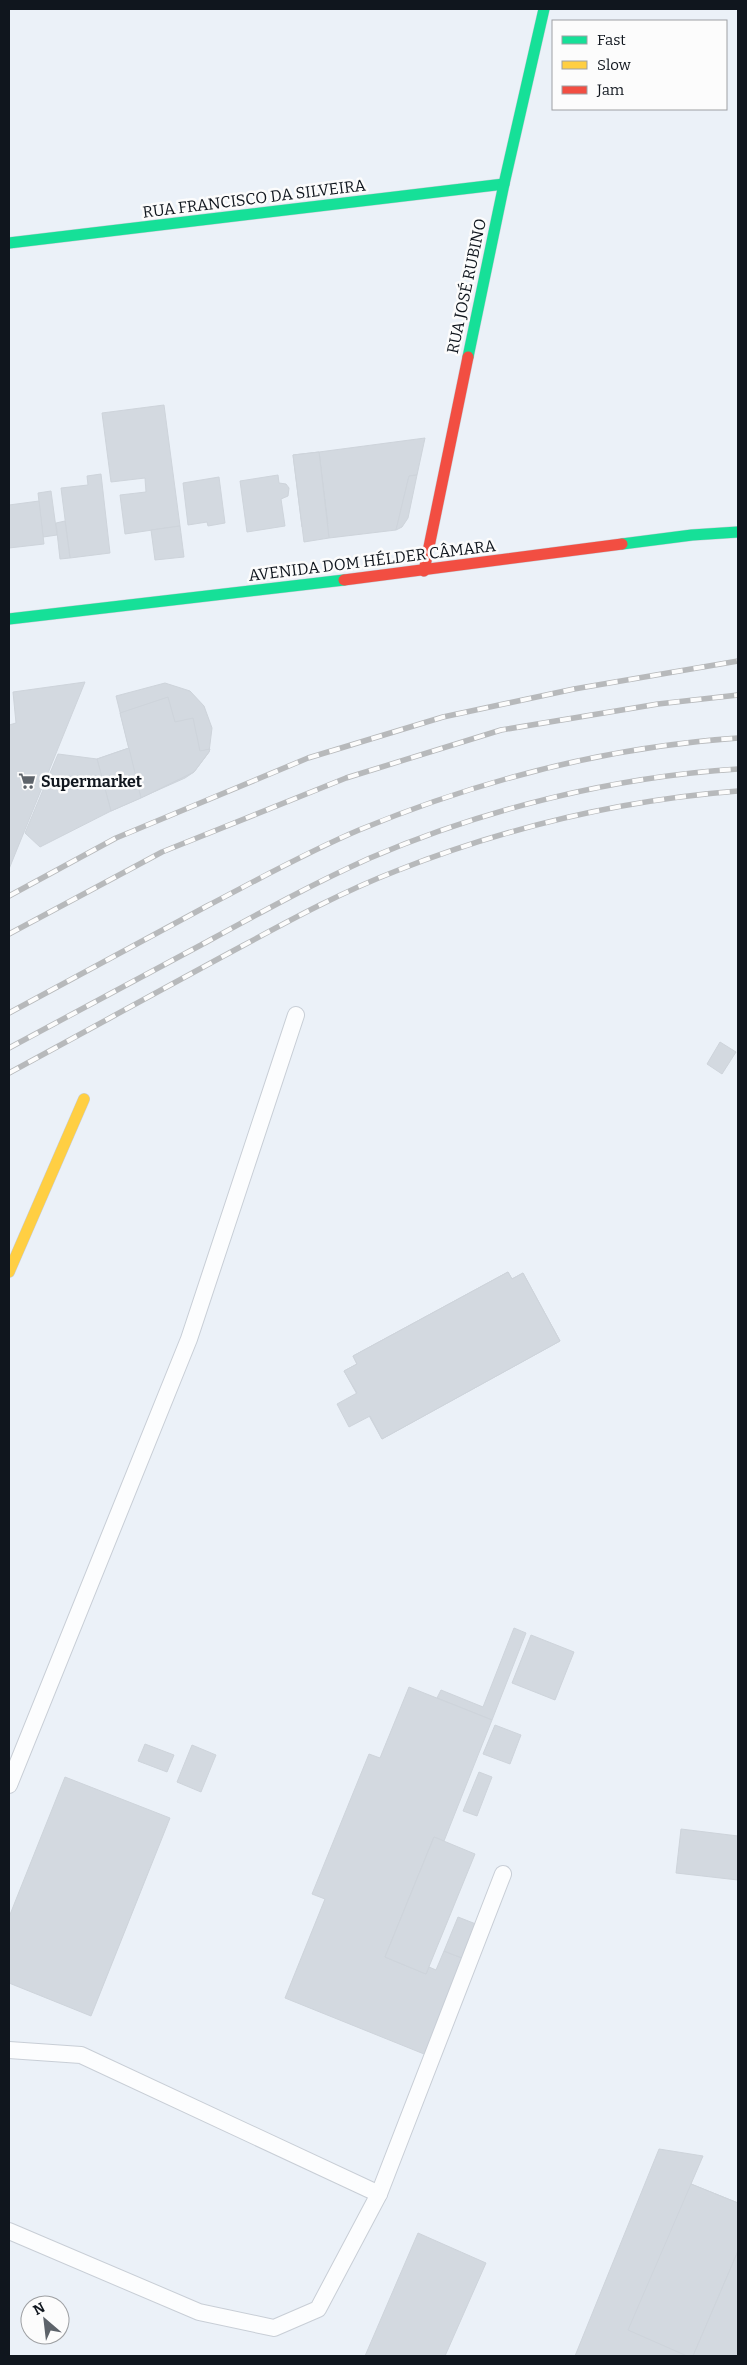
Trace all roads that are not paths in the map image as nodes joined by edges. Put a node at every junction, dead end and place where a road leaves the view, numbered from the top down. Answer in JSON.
{"nodes":[{"id":1,"x":544,"y":9,"type":"edge"},
{"id":2,"x":504,"y":184,"type":"junction"},
{"id":3,"x":9,"y":243,"type":"edge"},
{"id":4,"x":738,"y":532,"type":"edge"},
{"id":5,"x":424,"y":571,"type":"junction"},
{"id":6,"x":9,"y":619,"type":"edge"},
{"id":7,"x":296,"y":1015,"type":"dead end"},
{"id":8,"x":84,"y":1099,"type":"dead end"},
{"id":9,"x":9,"y":1272,"type":"edge"},
{"id":10,"x":9,"y":1785,"type":"edge"},
{"id":11,"x":503,"y":1874,"type":"dead end"},
{"id":12,"x":9,"y":2050,"type":"edge"},
{"id":13,"x":379,"y":2194,"type":"junction"},
{"id":14,"x":9,"y":2231,"type":"edge"}],
"edges":[{"from":1,"to":2,"type":"street","name":"RUA JOSÉ RUBINO"},
{"from":2,"to":3,"type":"street","name":"RUA FRANCISCO DA SILVEIRA"},
{"from":2,"to":5,"type":"street","name":"RUA JOSÉ RUBINO"},
{"from":4,"to":5,"type":"street","name":"AVENIDA DOM HÉLDER CÂMARA"},
{"from":5,"to":6,"type":"street","name":"AVENIDA DOM HÉLDER CÂMARA"},
{"from":7,"to":10,"type":"lane"},
{"from":8,"to":9,"type":"street"},
{"from":11,"to":13,"type":"lane"},
{"from":12,"to":13,"type":"lane"},
{"from":13,"to":14,"type":"lane"}]}
